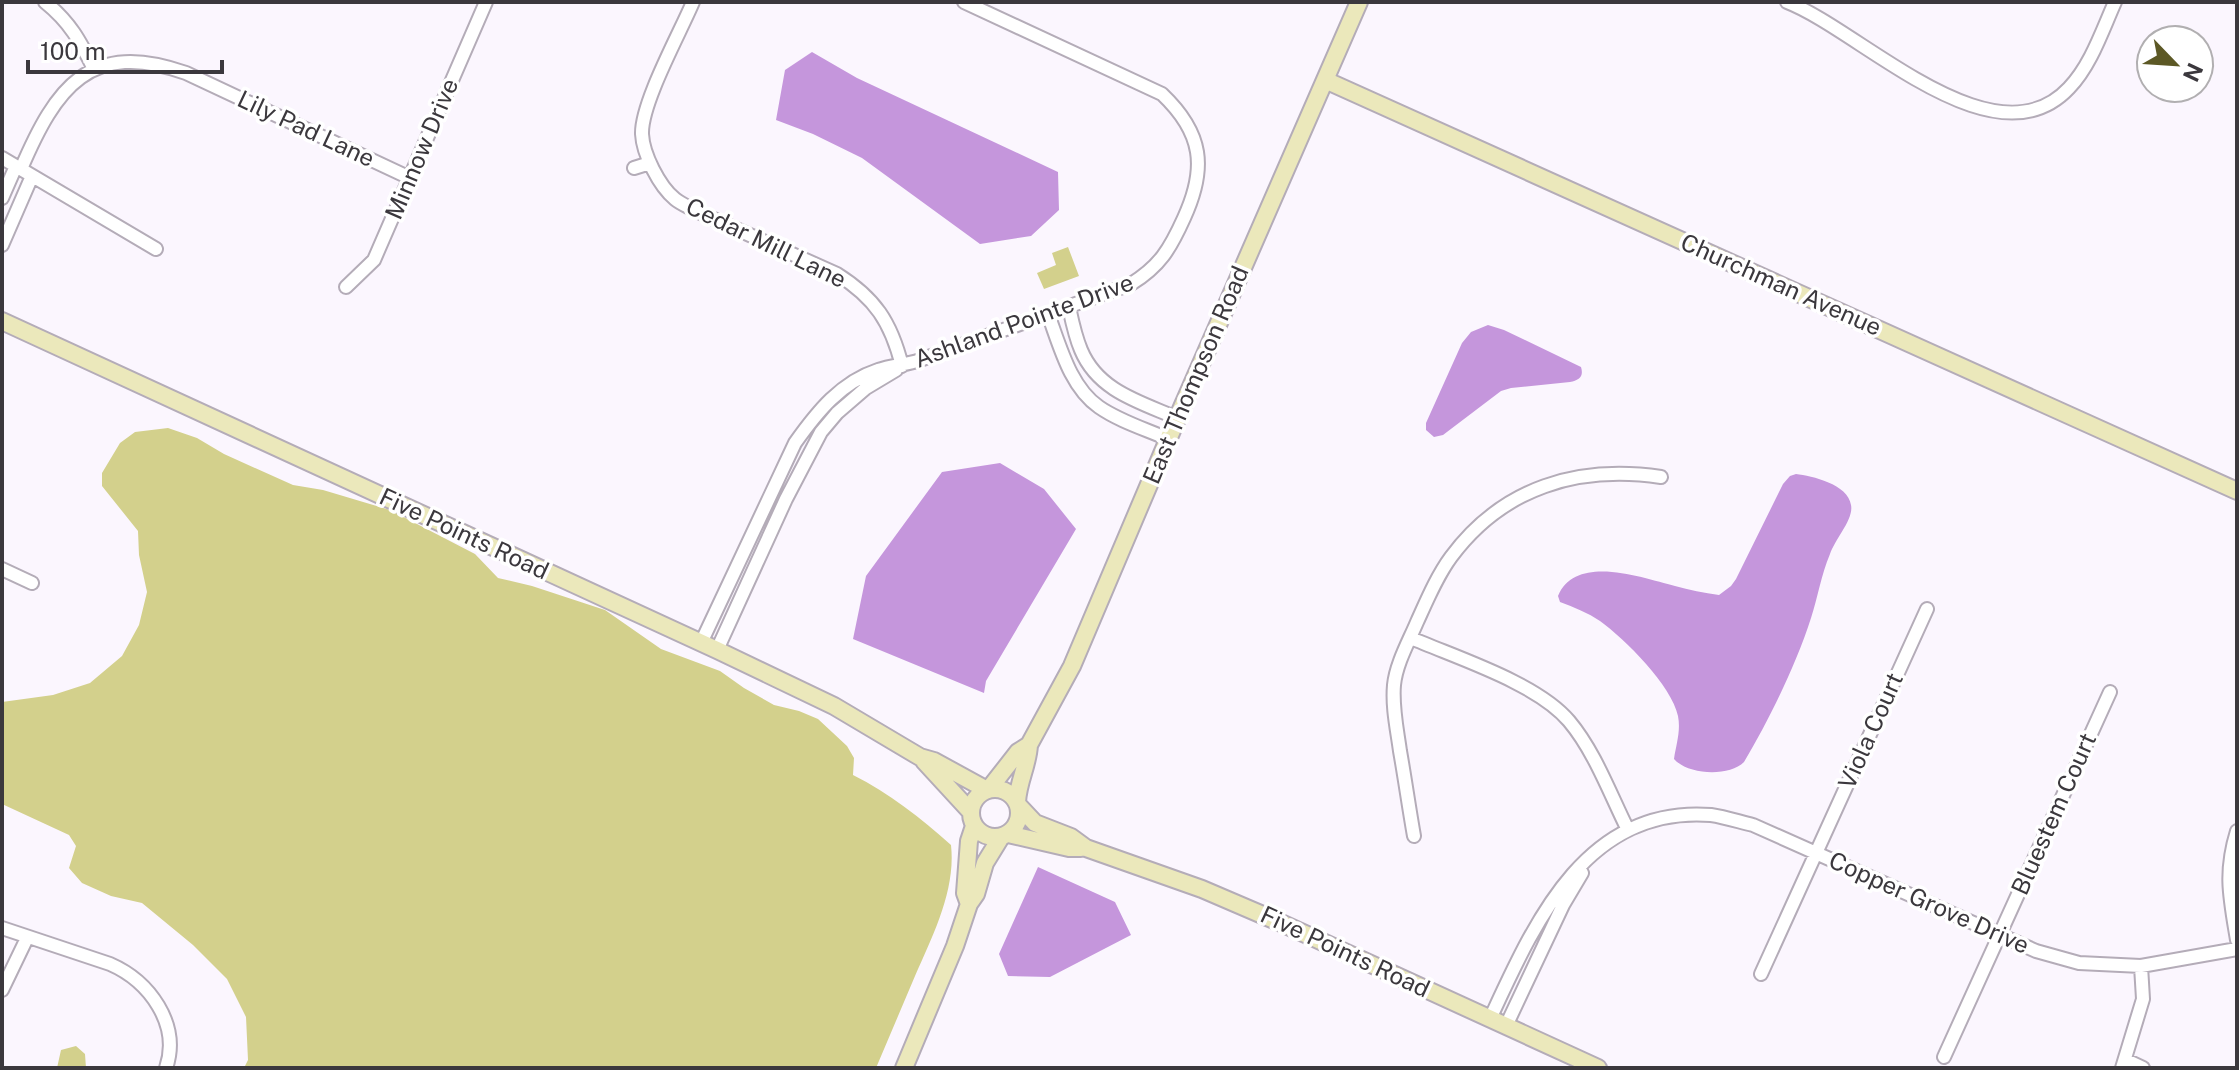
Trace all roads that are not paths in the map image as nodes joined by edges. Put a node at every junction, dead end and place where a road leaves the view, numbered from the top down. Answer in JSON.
{"nodes":[{"id":1,"x":45,"y":2,"type":"edge"},
{"id":2,"x":486,"y":2,"type":"edge"},
{"id":3,"x":693,"y":2,"type":"edge"},
{"id":4,"x":964,"y":2,"type":"edge"},
{"id":5,"x":1359,"y":2,"type":"edge"},
{"id":6,"x":1787,"y":2,"type":"edge"},
{"id":7,"x":2115,"y":2,"type":"edge"},
{"id":8,"x":1804,"y":5,"type":"edge"},
{"id":9,"x":94,"y":69,"type":"junction"},
{"id":10,"x":1325,"y":80,"type":"junction"},
{"id":11,"x":2,"y":158,"type":"edge"},
{"id":12,"x":650,"y":163,"type":"junction"},
{"id":13,"x":634,"y":168,"type":"dead end"},
{"id":14,"x":23,"y":170,"type":"junction"},
{"id":15,"x":410,"y":178,"type":"junction"},
{"id":16,"x":2,"y":198,"type":"edge"},
{"id":17,"x":2,"y":245,"type":"edge"},
{"id":18,"x":156,"y":249,"type":"dead end"},
{"id":19,"x":346,"y":287,"type":"dead end"},
{"id":20,"x":1069,"y":307,"type":"junction"},
{"id":21,"x":1048,"y":314,"type":"junction"},
{"id":22,"x":2,"y":321,"type":"edge"},
{"id":23,"x":1090,"y":364,"type":"junction"},
{"id":24,"x":902,"y":366,"type":"junction"},
{"id":25,"x":1072,"y":374,"type":"junction"},
{"id":26,"x":1177,"y":418,"type":"junction"},
{"id":27,"x":1168,"y":439,"type":"junction"},
{"id":28,"x":1661,"y":477,"type":"dead end"},
{"id":29,"x":2237,"y":491,"type":"edge"},
{"id":30,"x":745,"y":548,"type":"junction"},
{"id":31,"x":761,"y":555,"type":"junction"},
{"id":32,"x":2,"y":569,"type":"edge"},
{"id":33,"x":32,"y":583,"type":"dead end"},
{"id":34,"x":1927,"y":609,"type":"dead end"},
{"id":35,"x":1411,"y":638,"type":"junction"},
{"id":36,"x":701,"y":643,"type":"junction"},
{"id":37,"x":717,"y":650,"type":"junction"},
{"id":38,"x":2110,"y":692,"type":"dead end"},
{"id":39,"x":1029,"y":745,"type":"junction"},
{"id":40,"x":920,"y":757,"type":"junction"},
{"id":41,"x":988,"y":790,"type":"junction"},
{"id":42,"x":1018,"y":804,"type":"junction"},
{"id":43,"x":972,"y":818,"type":"junction"},
{"id":44,"x":1628,"y":830,"type":"junction"},
{"id":45,"x":2237,"y":831,"type":"edge"},
{"id":46,"x":1005,"y":835,"type":"junction"},
{"id":47,"x":1414,"y":836,"type":"dead end"},
{"id":48,"x":1086,"y":848,"type":"junction"},
{"id":49,"x":1816,"y":853,"type":"junction"},
{"id":50,"x":969,"y":904,"type":"junction"},
{"id":51,"x":2,"y":928,"type":"edge"},
{"id":52,"x":1999,"y":936,"type":"junction"},
{"id":53,"x":27,"y":938,"type":"junction"},
{"id":54,"x":2237,"y":940,"type":"edge"},
{"id":55,"x":2237,"y":949,"type":"edge"},
{"id":56,"x":2141,"y":966,"type":"junction"},
{"id":57,"x":1761,"y":974,"type":"dead end"},
{"id":58,"x":2,"y":990,"type":"edge"},
{"id":59,"x":1490,"y":1019,"type":"junction"},
{"id":60,"x":1506,"y":1026,"type":"junction"},
{"id":61,"x":1944,"y":1057,"type":"dead end"},
{"id":62,"x":2124,"y":1064,"type":"edge"},
{"id":63,"x":166,"y":1068,"type":"edge"},
{"id":64,"x":904,"y":1068,"type":"edge"},
{"id":65,"x":1598,"y":1068,"type":"edge"},
{"id":66,"x":2143,"y":1068,"type":"edge"}],
"edges":[{"from":1,"to":9,"type":"street"},
{"from":2,"to":15,"type":"street","name":"Minnow Drive"},
{"from":3,"to":12,"type":"street"},
{"from":4,"to":20,"type":"street","name":"Ashland Pointe Drive"},
{"from":5,"to":10,"type":"street","name":"East Thompson Road"},
{"from":6,"to":8,"type":"street"},
{"from":7,"to":8,"type":"street"},
{"from":9,"to":14,"type":"street","name":"Lily Pad Lane"},
{"from":9,"to":15,"type":"street","name":"Lily Pad Lane"},
{"from":10,"to":26,"type":"street","name":"East Thompson Road"},
{"from":10,"to":29,"type":"street","name":"Churchman Avenue"},
{"from":11,"to":14,"type":"street"},
{"from":12,"to":13,"type":"street"},
{"from":12,"to":24,"type":"street","name":"Cedar Mill Lane"},
{"from":14,"to":16,"type":"street","name":"Lily Pad Lane"},
{"from":14,"to":17,"type":"street","name":"Lily Pad Lane"},
{"from":14,"to":18,"type":"street"},
{"from":15,"to":19,"type":"street","name":"Minnow Drive"},
{"from":20,"to":21,"type":"street","name":"Ashland Pointe Drive"},
{"from":20,"to":23,"type":"street"},
{"from":21,"to":24,"type":"street","name":"Ashland Pointe Drive"},
{"from":21,"to":25,"type":"street"},
{"from":22,"to":36,"type":"street","name":"Five Points Road"},
{"from":23,"to":25,"type":"street"},
{"from":23,"to":26,"type":"street"},
{"from":24,"to":30,"type":"street","name":"Ashland Pointe Drive"},
{"from":24,"to":31,"type":"street","name":"Ashland Pointe Drive"},
{"from":25,"to":27,"type":"street"},
{"from":26,"to":27,"type":"street","name":"East Thompson Road"},
{"from":27,"to":39,"type":"street","name":"East Thompson Road"},
{"from":28,"to":35,"type":"street"},
{"from":30,"to":31,"type":"street"},
{"from":30,"to":36,"type":"street","name":"Ashland Pointe Drive"},
{"from":31,"to":37,"type":"street","name":"Ashland Pointe Drive"},
{"from":32,"to":33,"type":"street"},
{"from":34,"to":49,"type":"street","name":"Viola Court"},
{"from":35,"to":44,"type":"street"},
{"from":35,"to":47,"type":"street"},
{"from":36,"to":37,"type":"street","name":"Five Points Road"},
{"from":37,"to":40,"type":"street","name":"Five Points Road"},
{"from":38,"to":52,"type":"street","name":"Bluestem Court"},
{"from":39,"to":41,"type":"street","name":"East Thompson Road"},
{"from":39,"to":42,"type":"street","name":"East Thompson Road"},
{"from":40,"to":41,"type":"street","name":"Five Points Road"},
{"from":40,"to":43,"type":"street","name":"Five Points Road"},
{"from":41,"to":42,"type":"street"},
{"from":41,"to":43,"type":"street"},
{"from":42,"to":46,"type":"street"},
{"from":42,"to":48,"type":"street","name":"Five Points Road"},
{"from":43,"to":46,"type":"street"},
{"from":43,"to":50,"type":"street"},
{"from":44,"to":49,"type":"street","name":"Copper Grove Drive"},
{"from":44,"to":59,"type":"street","name":"Copper Grove Drive"},
{"from":44,"to":60,"type":"street","name":"Copper Grove Drive"},
{"from":45,"to":54,"type":"street"},
{"from":46,"to":48,"type":"street","name":"Five Points Road"},
{"from":46,"to":50,"type":"street"},
{"from":48,"to":59,"type":"street","name":"Five Points Road"},
{"from":49,"to":52,"type":"street","name":"Copper Grove Drive"},
{"from":49,"to":57,"type":"street","name":"Viola Court"},
{"from":50,"to":64,"type":"street"},
{"from":51,"to":53,"type":"street"},
{"from":52,"to":56,"type":"street","name":"Copper Grove Drive"},
{"from":52,"to":61,"type":"street","name":"Bluestem Court"},
{"from":53,"to":58,"type":"street"},
{"from":53,"to":63,"type":"street"},
{"from":55,"to":56,"type":"street","name":"Copper Grove Drive"},
{"from":56,"to":62,"type":"street"},
{"from":59,"to":60,"type":"street","name":"Five Points Road"},
{"from":60,"to":65,"type":"street","name":"Five Points Road"},
{"from":62,"to":66,"type":"street"}]}
